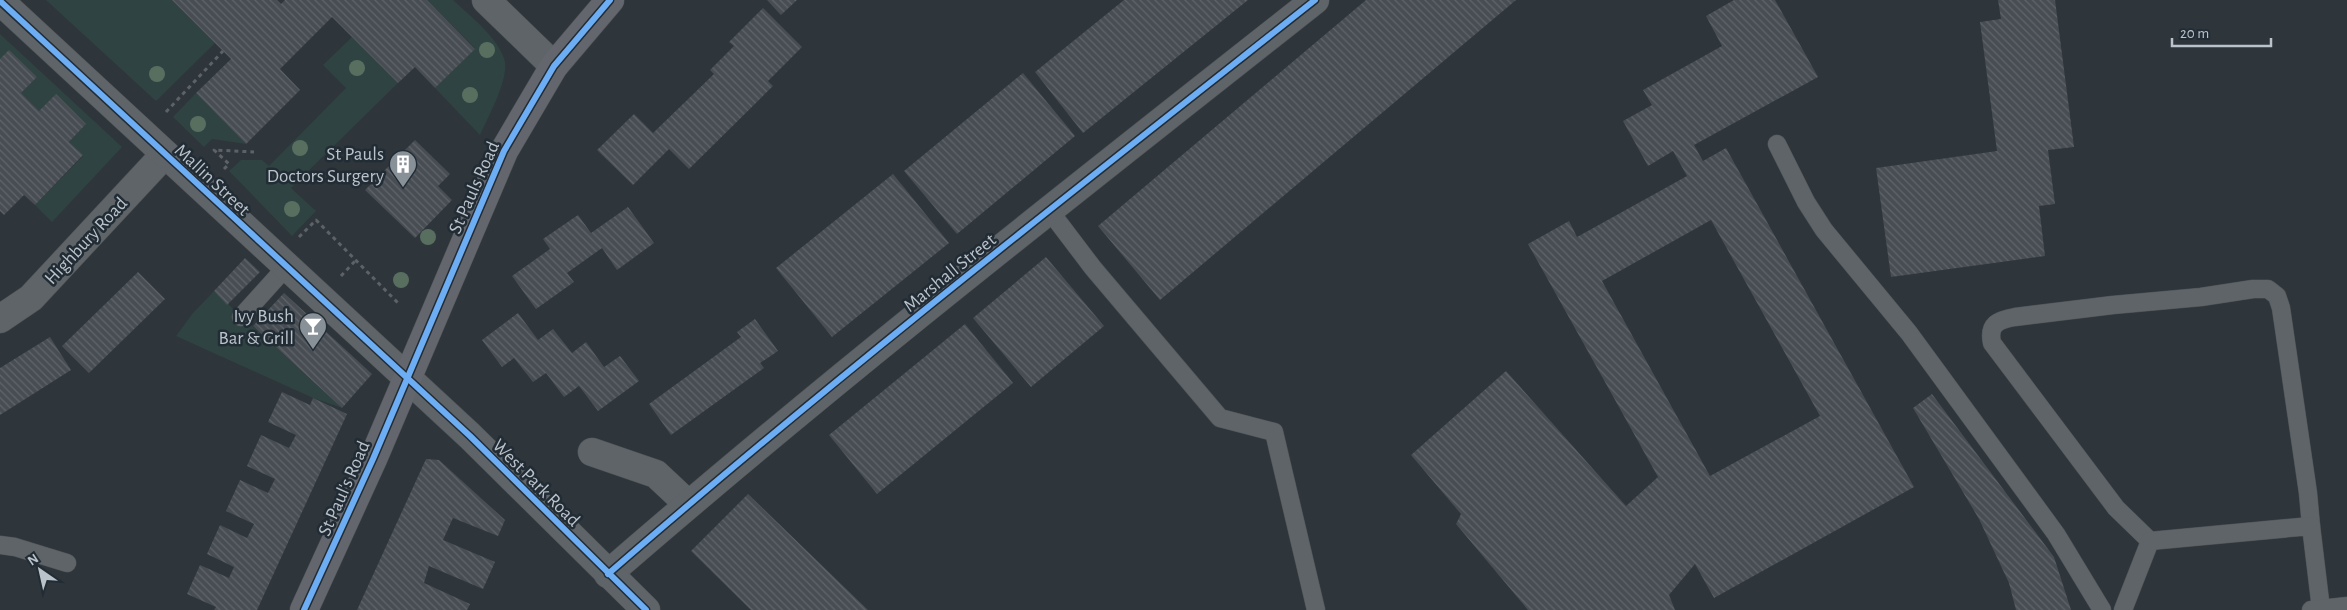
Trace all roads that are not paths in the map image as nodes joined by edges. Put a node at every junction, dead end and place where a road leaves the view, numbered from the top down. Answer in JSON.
{"nodes":[{"id":1,"x":486,"y":0,"type":"edge"},
{"id":2,"x":610,"y":0,"type":"edge"},
{"id":3,"x":1315,"y":0,"type":"edge"},
{"id":4,"x":0,"y":1,"type":"edge"},
{"id":5,"x":554,"y":66,"type":"junction"},
{"id":6,"x":1777,"y":144,"type":"dead end"},
{"id":7,"x":164,"y":154,"type":"junction"},
{"id":8,"x":1049,"y":210,"type":"junction"},
{"id":9,"x":290,"y":254,"type":"junction"},
{"id":10,"x":241,"y":316,"type":"dead end"},
{"id":11,"x":0,"y":319,"type":"edge"},
{"id":12,"x":407,"y":378,"type":"junction"},
{"id":13,"x":592,"y":452,"type":"dead end"},
{"id":14,"x":688,"y":504,"type":"junction"},
{"id":15,"x":2311,"y":526,"type":"junction"},
{"id":16,"x":2150,"y":541,"type":"junction"},
{"id":17,"x":0,"y":545,"type":"edge"},
{"id":18,"x":67,"y":563,"type":"dead end"},
{"id":19,"x":608,"y":574,"type":"junction"},
{"id":20,"x":2347,"y":606,"type":"edge"},
{"id":21,"x":304,"y":610,"type":"edge"},
{"id":22,"x":646,"y":610,"type":"edge"},
{"id":23,"x":1316,"y":610,"type":"edge"},
{"id":24,"x":2102,"y":610,"type":"edge"},
{"id":25,"x":2123,"y":610,"type":"edge"},
{"id":26,"x":2316,"y":610,"type":"edge"}],
"edges":[{"from":1,"to":5,"type":"street"},
{"from":2,"to":5,"type":"main road","name":"St Pauls Road"},
{"from":3,"to":8,"type":"street","name":"Marshall Street"},
{"from":4,"to":7,"type":"street","name":"Mallin Street"},
{"from":5,"to":12,"type":"main road","name":"St Pauls Road"},
{"from":6,"to":24,"type":"lane"},
{"from":7,"to":9,"type":"street","name":"Mallin Street"},
{"from":7,"to":11,"type":"street","name":"Highbury Road"},
{"from":8,"to":14,"type":"street","name":"Marshall Street"},
{"from":8,"to":23,"type":"lane"},
{"from":9,"to":10,"type":"lane"},
{"from":9,"to":12,"type":"street","name":"Mallin Street"},
{"from":12,"to":19,"type":"street","name":"West Park Road"},
{"from":12,"to":21,"type":"main road","name":"St Paul's Road"},
{"from":13,"to":14,"type":"street"},
{"from":14,"to":19,"type":"street","name":"Marshall Street"},
{"from":15,"to":16,"type":"lane"},
{"from":15,"to":16,"type":"lane"},
{"from":15,"to":26,"type":"lane"},
{"from":16,"to":25,"type":"lane"},
{"from":17,"to":18,"type":"lane"},
{"from":19,"to":22,"type":"street","name":"West Park Road"},
{"from":20,"to":26,"type":"lane"}]}
